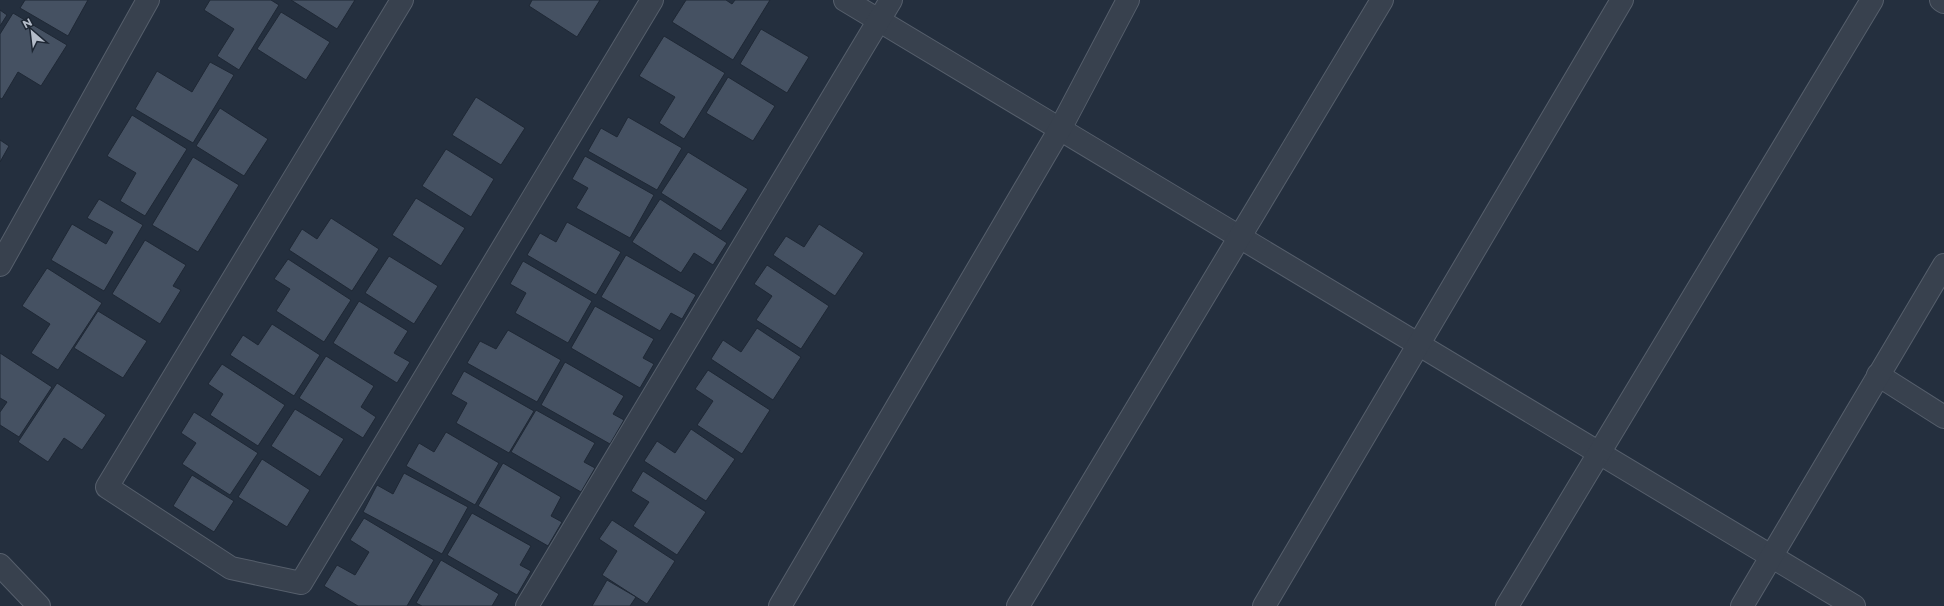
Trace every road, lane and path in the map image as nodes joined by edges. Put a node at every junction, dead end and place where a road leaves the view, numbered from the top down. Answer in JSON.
{"nodes":[{"id":1,"x":148,"y":0,"type":"edge"},
{"id":2,"x":402,"y":0,"type":"edge"},
{"id":3,"x":652,"y":0,"type":"edge"},
{"id":4,"x":845,"y":0,"type":"edge"},
{"id":5,"x":890,"y":0,"type":"edge"},
{"id":6,"x":1128,"y":0,"type":"edge"},
{"id":7,"x":1382,"y":0,"type":"edge"},
{"id":8,"x":1622,"y":0,"type":"edge"},
{"id":9,"x":1872,"y":0,"type":"edge"},
{"id":10,"x":1941,"y":0,"type":"edge"},
{"id":11,"x":1944,"y":2,"type":"edge"},
{"id":12,"x":878,"y":20,"type":"junction"},
{"id":13,"x":1060,"y":129,"type":"junction"},
{"id":14,"x":1241,"y":238,"type":"junction"},
{"id":15,"x":0,"y":265,"type":"edge"},
{"id":16,"x":1944,"y":265,"type":"edge"},
{"id":17,"x":1418,"y":344,"type":"junction"},
{"id":18,"x":1878,"y":375,"type":"junction"},
{"id":19,"x":1944,"y":417,"type":"edge"},
{"id":20,"x":1598,"y":453,"type":"junction"},
{"id":21,"x":1771,"y":556,"type":"junction"},
{"id":22,"x":0,"y":565,"type":"edge"},
{"id":23,"x":39,"y":606,"type":"edge"},
{"id":24,"x":527,"y":606,"type":"edge"},
{"id":25,"x":780,"y":606,"type":"edge"},
{"id":26,"x":1018,"y":606,"type":"edge"},
{"id":27,"x":1264,"y":606,"type":"edge"},
{"id":28,"x":1507,"y":606,"type":"edge"},
{"id":29,"x":1742,"y":606,"type":"edge"},
{"id":30,"x":1854,"y":606,"type":"edge"}],
"edges":[{"from":1,"to":15,"type":"street"},
{"from":2,"to":3,"type":"street"},
{"from":4,"to":12,"type":"street"},
{"from":5,"to":12,"type":"street"},
{"from":6,"to":13,"type":"street"},
{"from":7,"to":14,"type":"street"},
{"from":8,"to":17,"type":"street"},
{"from":9,"to":20,"type":"street"},
{"from":10,"to":11,"type":"street"},
{"from":12,"to":13,"type":"street"},
{"from":12,"to":24,"type":"street"},
{"from":13,"to":14,"type":"street"},
{"from":13,"to":25,"type":"street"},
{"from":14,"to":17,"type":"street"},
{"from":14,"to":26,"type":"street"},
{"from":16,"to":18,"type":"street"},
{"from":17,"to":20,"type":"street"},
{"from":17,"to":27,"type":"street"},
{"from":18,"to":19,"type":"street"},
{"from":18,"to":21,"type":"street"},
{"from":20,"to":21,"type":"street"},
{"from":20,"to":28,"type":"street"},
{"from":21,"to":29,"type":"street"},
{"from":21,"to":30,"type":"street"},
{"from":22,"to":23,"type":"street"}]}
